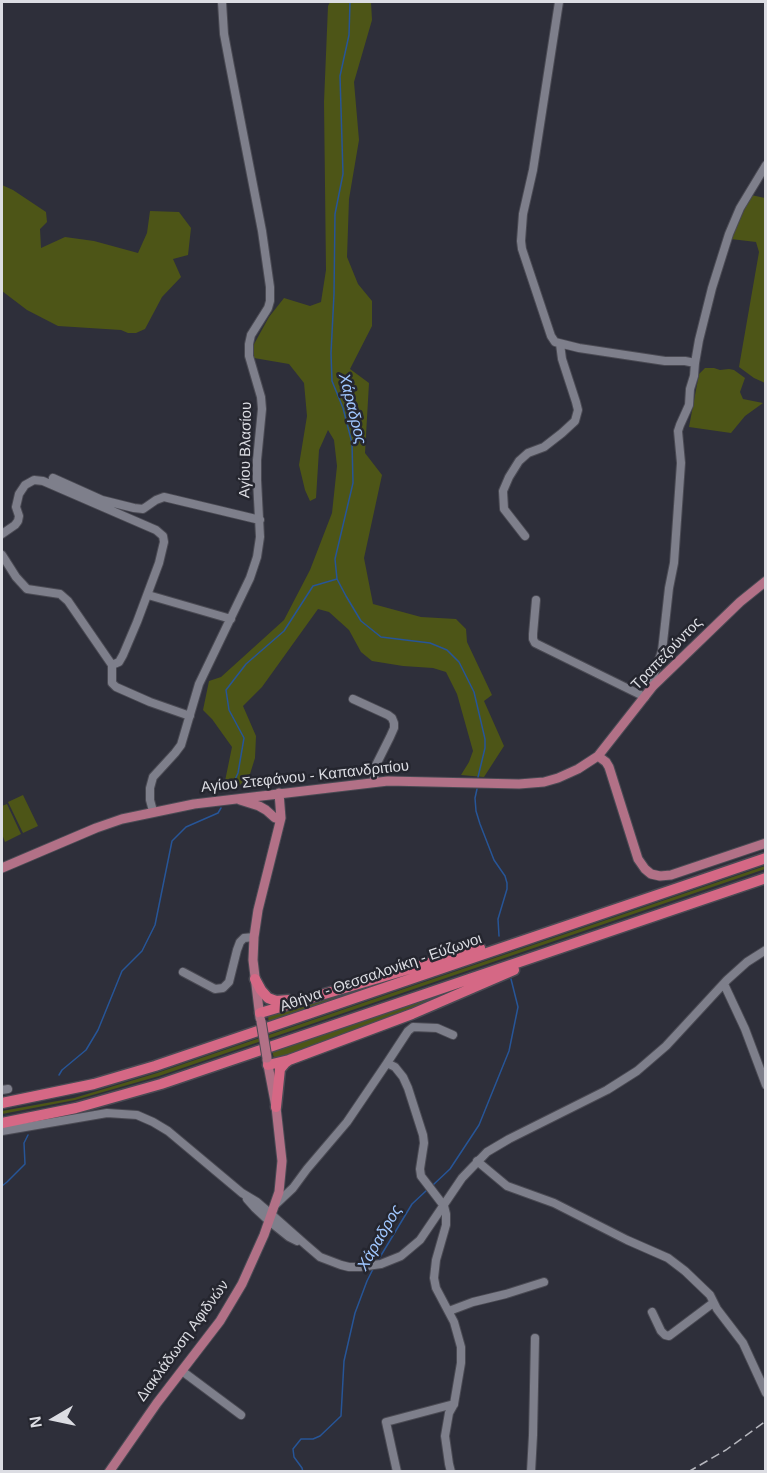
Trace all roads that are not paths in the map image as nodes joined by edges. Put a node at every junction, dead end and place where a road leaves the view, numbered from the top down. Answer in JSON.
{"nodes":[{"id":1,"x":222,"y":2,"type":"edge"},
{"id":2,"x":560,"y":2,"type":"edge"},
{"id":3,"x":765,"y":165,"type":"edge"},
{"id":4,"x":560,"y":344,"type":"junction"},
{"id":5,"x":695,"y":363,"type":"junction"},
{"id":6,"x":53,"y":478,"type":"dead end"},
{"id":7,"x":260,"y":520,"type":"junction"},
{"id":8,"x":2,"y":534,"type":"edge"},
{"id":9,"x":525,"y":536,"type":"dead end"},
{"id":10,"x":2,"y":555,"type":"edge"},
{"id":11,"x":764,"y":585,"type":"edge"},
{"id":12,"x":148,"y":595,"type":"junction"},
{"id":13,"x":536,"y":600,"type":"dead end"},
{"id":14,"x":231,"y":619,"type":"junction"},
{"id":15,"x":112,"y":666,"type":"junction"},
{"id":16,"x":653,"y":686,"type":"junction"},
{"id":17,"x":645,"y":697,"type":"junction"},
{"id":18,"x":353,"y":699,"type":"dead end"},
{"id":19,"x":190,"y":716,"type":"junction"},
{"id":20,"x":598,"y":756,"type":"junction"},
{"id":21,"x":374,"y":783,"type":"junction"},
{"id":22,"x":275,"y":794,"type":"junction"},
{"id":23,"x":235,"y":798,"type":"junction"},
{"id":24,"x":153,"y":811,"type":"junction"},
{"id":25,"x":275,"y":818,"type":"junction"},
{"id":26,"x":278,"y":831,"type":"junction"},
{"id":27,"x":765,"y":843,"type":"edge"},
{"id":28,"x":765,"y":858,"type":"edge"},
{"id":29,"x":2,"y":868,"type":"edge"},
{"id":30,"x":765,"y":878,"type":"edge"},
{"id":31,"x":567,"y":926,"type":"junction"},
{"id":32,"x":254,"y":937,"type":"junction"},
{"id":33,"x":572,"y":944,"type":"junction"},
{"id":34,"x":765,"y":950,"type":"edge"},
{"id":35,"x":183,"y":972,"type":"dead end"},
{"id":36,"x":255,"y":979,"type":"junction"},
{"id":37,"x":724,"y":984,"type":"junction"},
{"id":38,"x":302,"y":1000,"type":"junction"},
{"id":39,"x":260,"y":1017,"type":"junction"},
{"id":40,"x":453,"y":1035,"type":"dead end"},
{"id":41,"x":289,"y":1060,"type":"junction"},
{"id":42,"x":268,"y":1062,"type":"junction"},
{"id":43,"x":387,"y":1063,"type":"junction"},
{"id":44,"x":139,"y":1066,"type":"dead end"},
{"id":45,"x":155,"y":1066,"type":"junction"},
{"id":46,"x":194,"y":1073,"type":"junction"},
{"id":47,"x":185,"y":1080,"type":"dead end"},
{"id":48,"x":765,"y":1084,"type":"edge"},
{"id":49,"x":2,"y":1103,"type":"edge"},
{"id":50,"x":276,"y":1107,"type":"junction"},
{"id":51,"x":2,"y":1123,"type":"edge"},
{"id":52,"x":2,"y":1131,"type":"edge"},
{"id":53,"x":477,"y":1161,"type":"junction"},
{"id":54,"x":276,"y":1204,"type":"junction"},
{"id":55,"x":444,"y":1206,"type":"junction"},
{"id":56,"x":270,"y":1217,"type":"junction"},
{"id":57,"x":544,"y":1282,"type":"dead end"},
{"id":58,"x":713,"y":1303,"type":"junction"},
{"id":59,"x":449,"y":1311,"type":"junction"},
{"id":60,"x":652,"y":1312,"type":"dead end"},
{"id":61,"x":535,"y":1338,"type":"dead end"},
{"id":62,"x":182,"y":1371,"type":"junction"},
{"id":63,"x":765,"y":1393,"type":"edge"},
{"id":64,"x":454,"y":1404,"type":"junction"},
{"id":65,"x":242,"y":1415,"type":"dead end"},
{"id":66,"x":109,"y":1472,"type":"edge"},
{"id":67,"x":397,"y":1472,"type":"edge"},
{"id":68,"x":451,"y":1472,"type":"edge"},
{"id":69,"x":531,"y":1472,"type":"edge"}],
"edges":[{"from":1,"to":7,"type":"street","name":"Αγίου Βλασίου"},
{"from":2,"to":4,"type":"street"},
{"from":3,"to":5,"type":"street"},
{"from":4,"to":5,"type":"street"},
{"from":4,"to":9,"type":"street"},
{"from":5,"to":16,"type":"street"},
{"from":6,"to":7,"type":"street"},
{"from":7,"to":14,"type":"street","name":"Αγίου Βλασίου"},
{"from":8,"to":12,"type":"street"},
{"from":10,"to":15,"type":"street"},
{"from":11,"to":16,"type":"main road","name":"Τραπεζούντος"},
{"from":12,"to":14,"type":"street"},
{"from":12,"to":15,"type":"street"},
{"from":13,"to":17,"type":"street"},
{"from":14,"to":19,"type":"street","name":"Αγίου Βλασίου"},
{"from":15,"to":19,"type":"street"},
{"from":16,"to":17,"type":"main road","name":"Τραπεζούντος"},
{"from":17,"to":20,"type":"main road","name":"Τραπεζούντος"},
{"from":18,"to":21,"type":"street"},
{"from":19,"to":24,"type":"street","name":"Αγίου Βλασίου"},
{"from":20,"to":21,"type":"main road","name":"Αγίου Στεφάνου - Καπανδριτίου"},
{"from":20,"to":27,"type":"main road"},
{"from":21,"to":22,"type":"main road","name":"Αγίου Στεφάνου - Καπανδριτίου"},
{"from":22,"to":23,"type":"main road","name":"Αγίου Στεφάνου - Καπανδριτίου"},
{"from":22,"to":25,"type":"main road","name":"Διακλάδωση Αφιδνών"},
{"from":22,"to":26,"type":"main road","name":"Διακλάδωση Αφιδνών"},
{"from":23,"to":24,"type":"main road","name":"Αγίου Στεφάνου - Καπανδριτίου"},
{"from":23,"to":25,"type":"main road"},
{"from":24,"to":29,"type":"main road","name":"Αγίου Στεφάνου - Καπανδριτίου"},
{"from":25,"to":26,"type":"main road","name":"Διακλάδωση Αφιδνών"},
{"from":26,"to":32,"type":"main road","name":"Διακλάδωση Αφιδνών"},
{"from":28,"to":31,"type":"highway","name":"Αθήνα - Θεσσαλονίκη - Εύζωνοι"},
{"from":30,"to":33,"type":"highway"},
{"from":31,"to":38,"type":"highway"},
{"from":31,"to":45,"type":"highway","name":"Αθήνα - Θεσσαλονίκη - Εύζωνοι"},
{"from":32,"to":35,"type":"street"},
{"from":32,"to":36,"type":"main road","name":"Διακλάδωση Αφιδνών"},
{"from":33,"to":41,"type":"highway"},
{"from":33,"to":46,"type":"highway"},
{"from":34,"to":37,"type":"street"},
{"from":36,"to":38,"type":"highway"},
{"from":36,"to":39,"type":"main road","name":"Διακλάδωση Αφιδνών"},
{"from":37,"to":48,"type":"street"},
{"from":37,"to":53,"type":"street"},
{"from":38,"to":39,"type":"highway"},
{"from":39,"to":42,"type":"main road","name":"Διακλάδωση Αφιδνών","bridge":true},
{"from":40,"to":43,"type":"street"},
{"from":41,"to":42,"type":"highway"},
{"from":41,"to":50,"type":"highway"},
{"from":42,"to":50,"type":"main road","name":"Διακλάδωση Αφιδνών"},
{"from":43,"to":54,"type":"street"},
{"from":43,"to":55,"type":"street"},
{"from":44,"to":45,"type":"highway"},
{"from":45,"to":49,"type":"highway","name":"Αθήνα - Θεσσαλονίκη - Εύζωνοι"},
{"from":46,"to":47,"type":"highway"},
{"from":46,"to":51,"type":"highway"},
{"from":50,"to":54,"type":"main road","name":"Διακλάδωση Αφιδνών"},
{"from":52,"to":56,"type":"street"},
{"from":53,"to":55,"type":"street"},
{"from":53,"to":58,"type":"street"},
{"from":54,"to":56,"type":"main road","name":"Διακλάδωση Αφιδνών"},
{"from":55,"to":56,"type":"street"},
{"from":55,"to":59,"type":"street"},
{"from":56,"to":62,"type":"main road","name":"Διακλάδωση Αφιδνών"},
{"from":57,"to":59,"type":"street"},
{"from":58,"to":60,"type":"street"},
{"from":58,"to":63,"type":"street"},
{"from":59,"to":64,"type":"street"},
{"from":61,"to":69,"type":"street"},
{"from":62,"to":65,"type":"street"},
{"from":62,"to":66,"type":"main road","name":"Διακλάδωση Αφιδνών"},
{"from":64,"to":67,"type":"street"},
{"from":64,"to":68,"type":"street"}]}
